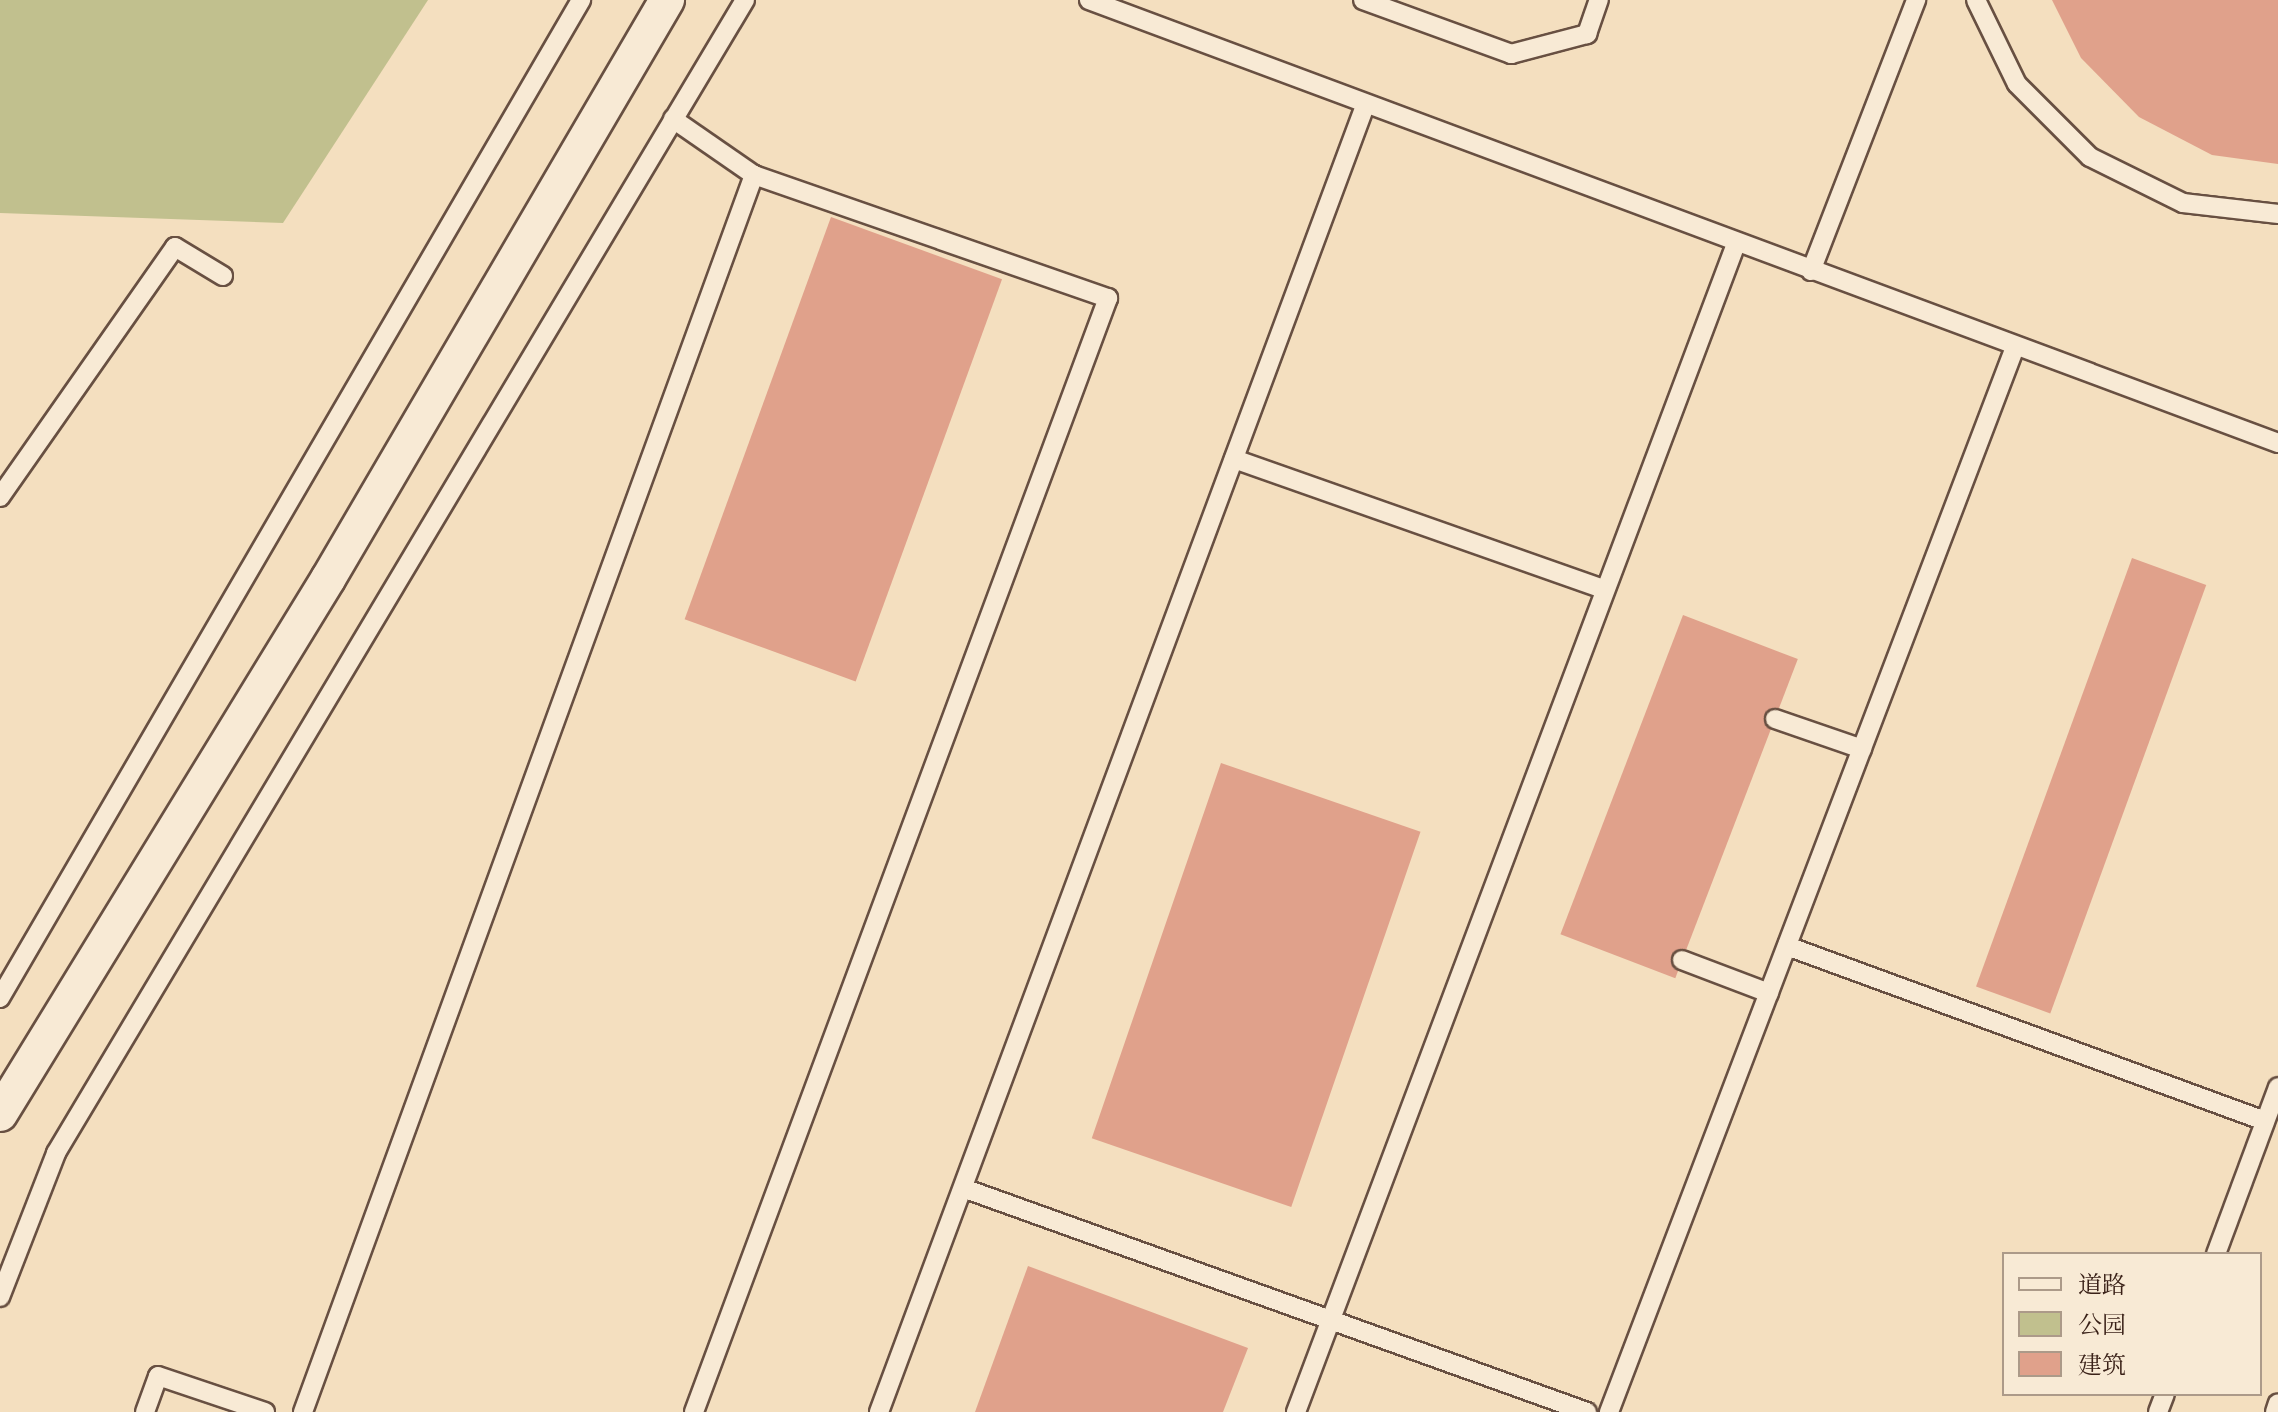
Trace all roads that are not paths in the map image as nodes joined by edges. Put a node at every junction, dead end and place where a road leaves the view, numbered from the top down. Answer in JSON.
{"nodes":[{"id":1,"x":581,"y":0,"type":"edge"},
{"id":2,"x":667,"y":0,"type":"edge"},
{"id":3,"x":745,"y":0,"type":"edge"},
{"id":4,"x":1089,"y":0,"type":"edge"},
{"id":5,"x":1363,"y":0,"type":"edge"},
{"id":6,"x":1599,"y":0,"type":"edge"},
{"id":7,"x":1916,"y":0,"type":"edge"},
{"id":8,"x":1976,"y":0,"type":"edge"},
{"id":9,"x":1365,"y":106,"type":"junction"},
{"id":10,"x":673,"y":119,"type":"junction"},
{"id":11,"x":754,"y":175,"type":"junction"},
{"id":12,"x":2278,"y":214,"type":"edge"},
{"id":13,"x":1736,"y":244,"type":"junction"},
{"id":14,"x":1811,"y":271,"type":"junction"},
{"id":15,"x":223,"y":276,"type":"dead end"},
{"id":16,"x":2015,"y":347,"type":"junction"},
{"id":17,"x":2278,"y":443,"type":"edge"},
{"id":18,"x":1234,"y":459,"type":"junction"},
{"id":19,"x":0,"y":497,"type":"edge"},
{"id":20,"x":1605,"y":590,"type":"junction"},
{"id":21,"x":1775,"y":719,"type":"dead end"},
{"id":22,"x":1862,"y":749,"type":"junction"},
{"id":23,"x":1787,"y":946,"type":"junction"},
{"id":24,"x":1682,"y":960,"type":"dead end"},
{"id":25,"x":1769,"y":993,"type":"junction"},
{"id":26,"x":0,"y":998,"type":"edge"},
{"id":27,"x":2278,"y":1087,"type":"edge"},
{"id":28,"x":0,"y":1114,"type":"edge"},
{"id":29,"x":2265,"y":1121,"type":"junction"},
{"id":30,"x":963,"y":1188,"type":"junction"},
{"id":31,"x":2217,"y":1252,"type":"edge"},
{"id":32,"x":0,"y":1297,"type":"edge"},
{"id":33,"x":1331,"y":1320,"type":"junction"},
{"id":34,"x":2278,"y":1403,"type":"edge"},
{"id":35,"x":145,"y":1412,"type":"edge"},
{"id":36,"x":265,"y":1412,"type":"edge"},
{"id":37,"x":303,"y":1412,"type":"edge"},
{"id":38,"x":694,"y":1412,"type":"edge"},
{"id":39,"x":879,"y":1412,"type":"edge"},
{"id":40,"x":1296,"y":1412,"type":"edge"},
{"id":41,"x":1587,"y":1412,"type":"edge"},
{"id":42,"x":1609,"y":1412,"type":"edge"},
{"id":43,"x":2275,"y":1412,"type":"edge"}],
"edges":[{"from":1,"to":26,"type":"lane"},
{"from":2,"to":28,"type":"street"},
{"from":3,"to":10,"type":"lane"},
{"from":4,"to":9,"type":"lane"},
{"from":5,"to":6,"type":"lane"},
{"from":7,"to":14,"type":"lane"},
{"from":8,"to":12,"type":"lane"},
{"from":9,"to":13,"type":"lane"},
{"from":9,"to":18,"type":"lane"},
{"from":10,"to":11,"type":"lane"},
{"from":10,"to":32,"type":"lane"},
{"from":11,"to":37,"type":"lane"},
{"from":11,"to":38,"type":"lane"},
{"from":13,"to":14,"type":"lane"},
{"from":13,"to":20,"type":"lane"},
{"from":14,"to":16,"type":"lane"},
{"from":15,"to":19,"type":"lane"},
{"from":16,"to":17,"type":"lane"},
{"from":16,"to":22,"type":"lane"},
{"from":18,"to":20,"type":"lane"},
{"from":18,"to":30,"type":"lane"},
{"from":20,"to":33,"type":"lane"},
{"from":21,"to":22,"type":"lane"},
{"from":22,"to":23,"type":"lane"},
{"from":23,"to":25,"type":"lane"},
{"from":23,"to":29,"type":"lane"},
{"from":24,"to":25,"type":"lane"},
{"from":25,"to":42,"type":"lane"},
{"from":27,"to":29,"type":"lane"},
{"from":29,"to":31,"type":"lane"},
{"from":30,"to":33,"type":"lane"},
{"from":30,"to":39,"type":"lane"},
{"from":33,"to":40,"type":"lane"},
{"from":33,"to":41,"type":"lane"},
{"from":34,"to":43,"type":"lane"},
{"from":35,"to":36,"type":"lane"}]}
